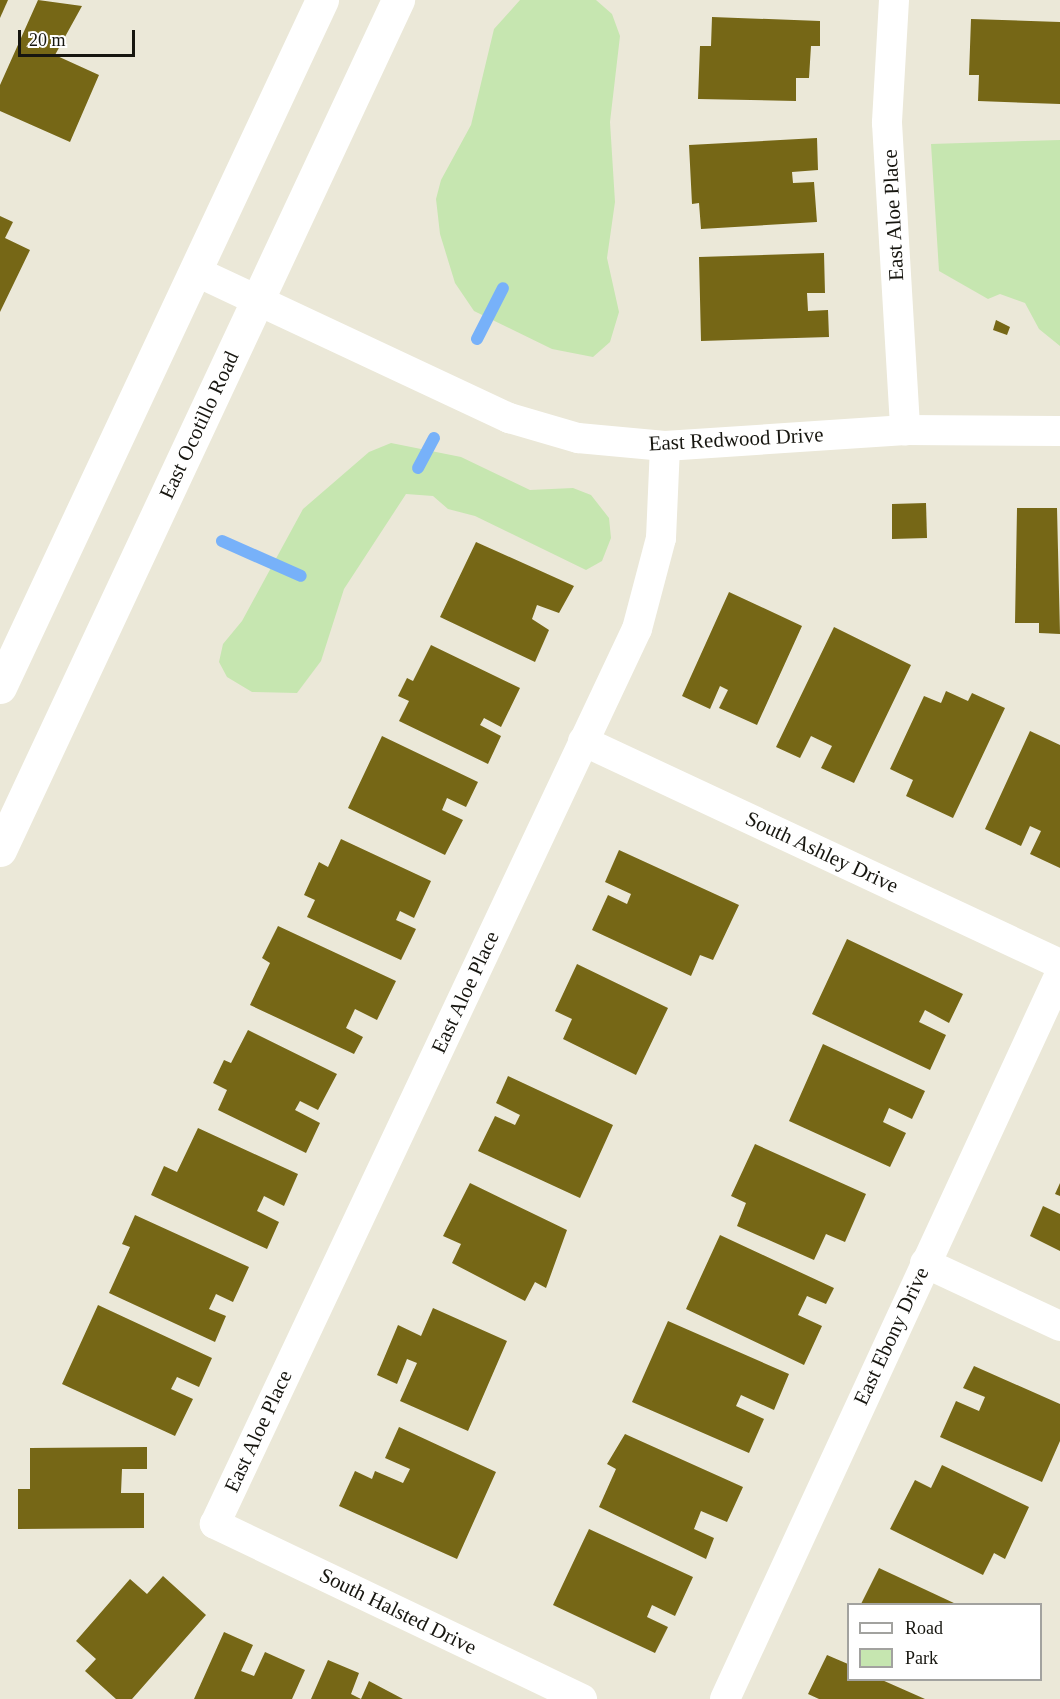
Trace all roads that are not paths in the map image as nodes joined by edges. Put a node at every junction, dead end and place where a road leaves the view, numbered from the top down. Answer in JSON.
{"nodes":[{"id":1,"x":322,"y":0,"type":"edge"},
{"id":2,"x":398,"y":0,"type":"edge"},
{"id":3,"x":894,"y":0,"type":"edge"},
{"id":4,"x":195,"y":272,"type":"junction"},
{"id":5,"x":258,"y":300,"type":"junction"},
{"id":6,"x":905,"y":430,"type":"junction"},
{"id":7,"x":1060,"y":431,"type":"edge"},
{"id":8,"x":665,"y":446,"type":"junction"},
{"id":9,"x":0,"y":687,"type":"edge"},
{"id":10,"x":583,"y":741,"type":"junction"},
{"id":11,"x":0,"y":849,"type":"edge"},
{"id":12,"x":1060,"y":964,"type":"edge"},
{"id":13,"x":1060,"y":974,"type":"edge"},
{"id":14,"x":925,"y":1263,"type":"junction"},
{"id":15,"x":1060,"y":1326,"type":"edge"},
{"id":16,"x":215,"y":1524,"type":"joint"},
{"id":17,"x":582,"y":1699,"type":"edge"},
{"id":18,"x":725,"y":1699,"type":"edge"}],
"edges":[{"from":1,"to":4,"type":"main road"},
{"from":2,"to":5,"type":"main road","name":"East Ocotillo Road"},
{"from":3,"to":6,"type":"street","name":"East Aloe Place"},
{"from":4,"to":5,"type":"street","name":"East Redwood Drive"},
{"from":4,"to":9,"type":"main road"},
{"from":5,"to":8,"type":"street","name":"East Redwood Drive"},
{"from":5,"to":11,"type":"main road","name":"East Ocotillo Road"},
{"from":6,"to":7,"type":"street","name":"East Redwood Drive"},
{"from":6,"to":8,"type":"street","name":"East Redwood Drive"},
{"from":8,"to":10,"type":"street","name":"East Aloe Place"},
{"from":10,"to":12,"type":"street","name":"South Ashley Drive"},
{"from":10,"to":16,"type":"street","name":"East Aloe Place"},
{"from":13,"to":14,"type":"street","name":"East Ebony Drive"},
{"from":14,"to":15,"type":"street"},
{"from":14,"to":18,"type":"street","name":"East Ebony Drive"},
{"from":16,"to":17,"type":"street","name":"South Halsted Drive"}]}
